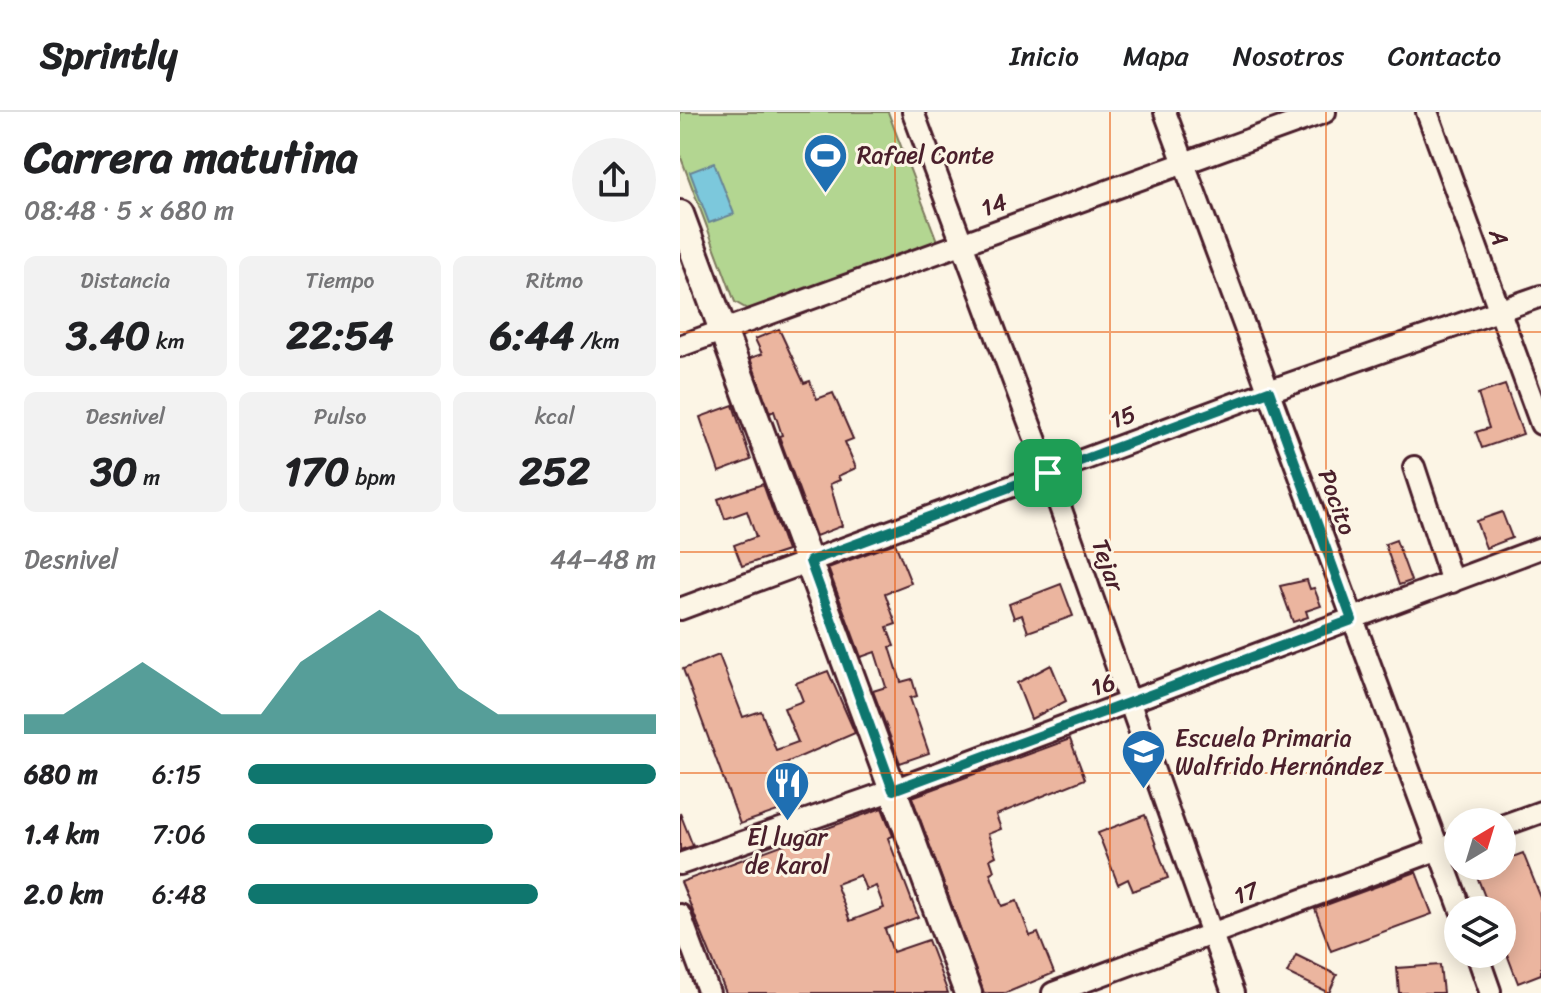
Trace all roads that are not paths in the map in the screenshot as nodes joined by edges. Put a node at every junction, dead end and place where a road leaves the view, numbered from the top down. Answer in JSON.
{"nodes":[{"id":1,"x":913,"y":112,"type":"edge"},
{"id":2,"x":1165,"y":112,"type":"edge"},
{"id":3,"x":1325,"y":112,"type":"edge"},
{"id":4,"x":1427,"y":112,"type":"edge"},
{"id":5,"x":1184,"y":164,"type":"junction"},
{"id":6,"x":680,"y":214,"type":"edge"},
{"id":7,"x":961,"y":245,"type":"junction"},
{"id":8,"x":1541,"y":296,"type":"edge"},
{"id":9,"x":1498,"y":312,"type":"junction"},
{"id":10,"x":724,"y":330,"type":"junction"},
{"id":11,"x":680,"y":346,"type":"edge"},
{"id":12,"x":1269,"y":391,"type":"junction"},
{"id":13,"x":1541,"y":424,"type":"edge"},
{"id":14,"x":1414,"y":467,"type":"dead end"},
{"id":15,"x":1048,"y":473,"type":"junction"},
{"id":16,"x":1541,"y":548,"type":"edge"},
{"id":17,"x":810,"y":561,"type":"junction"},
{"id":18,"x":1452,"y":582,"type":"junction"},
{"id":19,"x":680,"y":609,"type":"edge"},
{"id":20,"x":1352,"y":620,"type":"junction"},
{"id":21,"x":1129,"y":703,"type":"junction"},
{"id":22,"x":893,"y":790,"type":"junction"},
{"id":23,"x":1541,"y":812,"type":"edge"},
{"id":24,"x":1516,"y":821,"type":"edge"},
{"id":25,"x":1444,"y":833,"type":"edge"},
{"id":26,"x":1444,"y":847,"type":"edge"},
{"id":27,"x":680,"y":864,"type":"edge"},
{"id":28,"x":680,"y":915,"type":"edge"},
{"id":29,"x":1211,"y":934,"type":"junction"},
{"id":30,"x":1482,"y":968,"type":"edge"},
{"id":31,"x":1490,"y":991,"type":"dead end"},
{"id":32,"x":709,"y":993,"type":"edge"},
{"id":33,"x":968,"y":993,"type":"edge"},
{"id":34,"x":1053,"y":993,"type":"edge"},
{"id":35,"x":1233,"y":993,"type":"edge"}],
"edges":[{"from":1,"to":7,"type":"street","name":"Tejar"},
{"from":2,"to":5,"type":"street","name":"Pocito"},
{"from":3,"to":5,"type":"street","name":"14"},
{"from":4,"to":9,"type":"street","name":"A"},
{"from":5,"to":7,"type":"street","name":"14"},
{"from":5,"to":12,"type":"street","name":"Pocito"},
{"from":6,"to":10,"type":"main road"},
{"from":7,"to":10,"type":"street","name":"14"},
{"from":7,"to":15,"type":"street","name":"Tejar"},
{"from":8,"to":9,"type":"street","name":"15"},
{"from":9,"to":12,"type":"street","name":"15"},
{"from":9,"to":13,"type":"street","name":"A"},
{"from":10,"to":11,"type":"street","name":"14"},
{"from":10,"to":17,"type":"main road"},
{"from":12,"to":15,"type":"street","name":"15"},
{"from":12,"to":20,"type":"street","name":"Pocito"},
{"from":14,"to":18,"type":"street"},
{"from":15,"to":17,"type":"street","name":"15"},
{"from":15,"to":21,"type":"street","name":"Tejar"},
{"from":16,"to":18,"type":"street","name":"16"},
{"from":17,"to":19,"type":"street","name":"15"},
{"from":17,"to":22,"type":"main road"},
{"from":18,"to":20,"type":"street","name":"16"},
{"from":20,"to":21,"type":"street","name":"16"},
{"from":20,"to":25,"type":"street","name":"Pocito"},
{"from":21,"to":22,"type":"street","name":"16"},
{"from":21,"to":29,"type":"street","name":"Tejar"},
{"from":22,"to":27,"type":"street","name":"16"},
{"from":22,"to":33,"type":"main road"},
{"from":23,"to":24,"type":"street"},
{"from":26,"to":29,"type":"street","name":"17"},
{"from":28,"to":32,"type":"street"},
{"from":29,"to":34,"type":"street","name":"17"},
{"from":29,"to":35,"type":"street","name":"Tejar"},
{"from":30,"to":31,"type":"street"}]}
